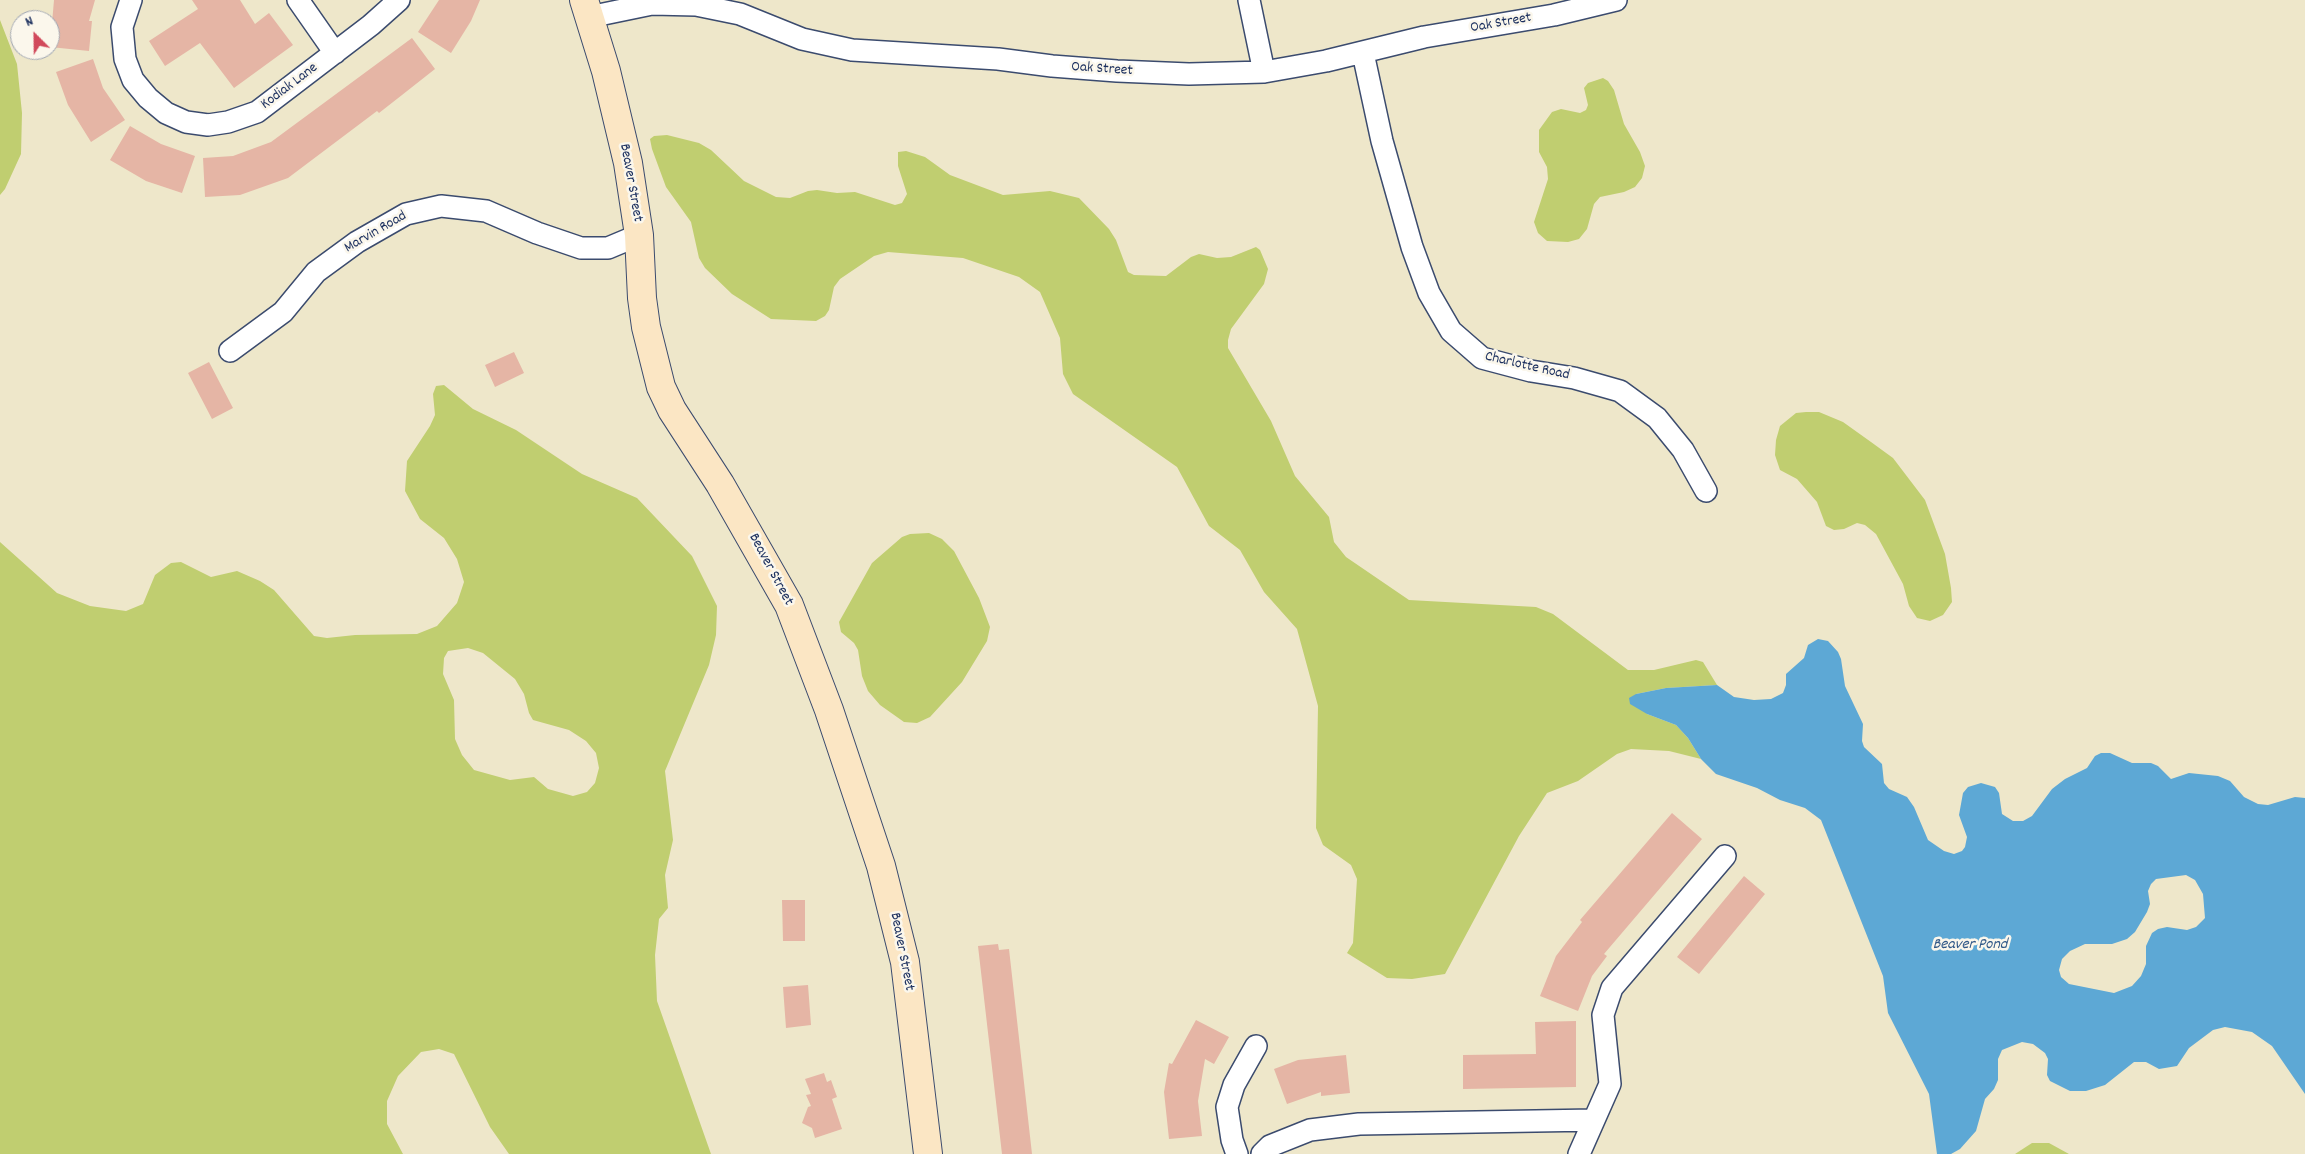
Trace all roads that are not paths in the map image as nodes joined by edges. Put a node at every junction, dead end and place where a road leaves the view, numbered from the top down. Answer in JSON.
{"nodes":[{"id":1,"x":130,"y":0,"type":"edge"},
{"id":2,"x":298,"y":0,"type":"edge"},
{"id":3,"x":399,"y":0,"type":"edge"},
{"id":4,"x":1249,"y":0,"type":"edge"},
{"id":5,"x":1616,"y":0,"type":"edge"},
{"id":6,"x":586,"y":8,"type":"edge"},
{"id":7,"x":336,"y":53,"type":"junction"},
{"id":8,"x":1363,"y":53,"type":"junction"},
{"id":9,"x":1264,"y":72,"type":"junction"},
{"id":10,"x":639,"y":235,"type":"junction"},
{"id":11,"x":230,"y":351,"type":"dead end"},
{"id":12,"x":1706,"y":491,"type":"dead end"},
{"id":13,"x":1725,"y":856,"type":"dead end"},
{"id":14,"x":1256,"y":1046,"type":"dead end"},
{"id":15,"x":1594,"y":1120,"type":"junction"},
{"id":16,"x":928,"y":1154,"type":"edge"},
{"id":17,"x":1237,"y":1154,"type":"edge"},
{"id":18,"x":1262,"y":1154,"type":"edge"},
{"id":19,"x":1579,"y":1154,"type":"edge"}],
"edges":[{"from":1,"to":7,"type":"street","name":"Kodiak Lane"},
{"from":2,"to":7,"type":"street"},
{"from":3,"to":7,"type":"street","name":"Kodiak Lane"},
{"from":4,"to":9,"type":"street"},
{"from":5,"to":8,"type":"street","name":"Oak Street"},
{"from":6,"to":9,"type":"street","name":"Oak Street"},
{"from":6,"to":10,"type":"street","name":"Beaver Street"},
{"from":8,"to":9,"type":"street","name":"Oak Street"},
{"from":8,"to":12,"type":"street","name":"Charlotte Road"},
{"from":10,"to":11,"type":"street","name":"Marvin Road"},
{"from":10,"to":16,"type":"street","name":"Beaver Street"},
{"from":13,"to":15,"type":"street"},
{"from":14,"to":17,"type":"street"},
{"from":15,"to":18,"type":"street"},
{"from":15,"to":19,"type":"street"}]}
